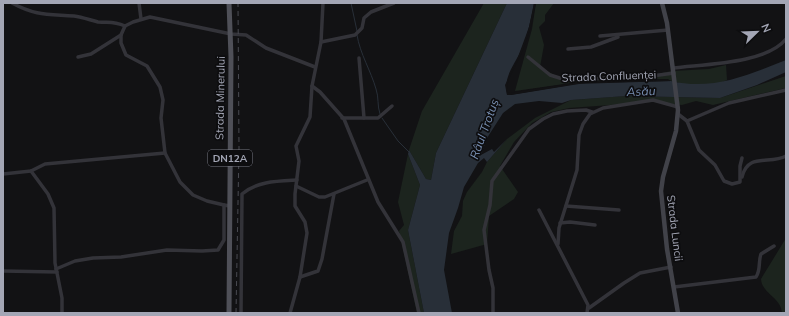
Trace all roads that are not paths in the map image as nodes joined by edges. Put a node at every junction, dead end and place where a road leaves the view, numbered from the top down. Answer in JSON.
{"nodes":[{"id":1,"x":12,"y":3,"type":"edge"},
{"id":2,"x":139,"y":3,"type":"edge"},
{"id":3,"x":229,"y":3,"type":"edge"},
{"id":4,"x":322,"y":3,"type":"edge"},
{"id":5,"x":394,"y":3,"type":"edge"},
{"id":6,"x":662,"y":3,"type":"edge"},
{"id":7,"x":141,"y":19,"type":"junction"},
{"id":8,"x":125,"y":26,"type":"junction"},
{"id":9,"x":668,"y":30,"type":"junction"},
{"id":10,"x":231,"y":34,"type":"junction"},
{"id":11,"x":625,"y":35,"type":"junction"},
{"id":12,"x":122,"y":36,"type":"junction"},
{"id":13,"x":600,"y":36,"type":"dead end"},
{"id":14,"x":786,"y":39,"type":"edge"},
{"id":15,"x":321,"y":42,"type":"junction"},
{"id":16,"x":568,"y":49,"type":"dead end"},
{"id":17,"x":78,"y":57,"type":"dead end"},
{"id":18,"x":528,"y":57,"type":"dead end"},
{"id":19,"x":359,"y":58,"type":"dead end"},
{"id":20,"x":315,"y":67,"type":"junction"},
{"id":21,"x":673,"y":70,"type":"junction"},
{"id":22,"x":312,"y":86,"type":"junction"},
{"id":23,"x":786,"y":90,"type":"edge"},
{"id":24,"x":392,"y":106,"type":"dead end"},
{"id":25,"x":678,"y":107,"type":"junction"},
{"id":26,"x":592,"y":112,"type":"junction"},
{"id":27,"x":678,"y":114,"type":"junction"},
{"id":28,"x":342,"y":118,"type":"junction"},
{"id":29,"x":364,"y":118,"type":"junction"},
{"id":30,"x":687,"y":121,"type":"junction"},
{"id":31,"x":165,"y":153,"type":"junction"},
{"id":32,"x":786,"y":156,"type":"edge"},
{"id":33,"x":742,"y":158,"type":"dead end"},
{"id":34,"x":31,"y":171,"type":"junction"},
{"id":35,"x":3,"y":174,"type":"edge"},
{"id":36,"x":297,"y":180,"type":"junction"},
{"id":37,"x":367,"y":180,"type":"junction"},
{"id":38,"x":741,"y":180,"type":"junction"},
{"id":39,"x":296,"y":186,"type":"junction"},
{"id":40,"x":334,"y":194,"type":"junction"},
{"id":41,"x":224,"y":205,"type":"junction"},
{"id":42,"x":230,"y":206,"type":"junction"},
{"id":43,"x":566,"y":206,"type":"junction"},
{"id":44,"x":539,"y":210,"type":"dead end"},
{"id":45,"x":619,"y":210,"type":"dead end"},
{"id":46,"x":560,"y":223,"type":"junction"},
{"id":47,"x":595,"y":225,"type":"dead end"},
{"id":48,"x":558,"y":244,"type":"junction"},
{"id":49,"x":774,"y":246,"type":"dead end"},
{"id":50,"x":671,"y":267,"type":"junction"},
{"id":51,"x":57,"y":270,"type":"junction"},
{"id":52,"x":3,"y":271,"type":"edge"},
{"id":53,"x":300,"y":278,"type":"junction"},
{"id":54,"x":674,"y":287,"type":"junction"},
{"id":55,"x":589,"y":308,"type":"junction"},
{"id":56,"x":62,"y":313,"type":"edge"},
{"id":57,"x":229,"y":313,"type":"edge"},
{"id":58,"x":241,"y":313,"type":"edge"},
{"id":59,"x":290,"y":313,"type":"edge"},
{"id":60,"x":419,"y":313,"type":"edge"},
{"id":61,"x":493,"y":313,"type":"edge"},
{"id":62,"x":588,"y":313,"type":"edge"},
{"id":63,"x":678,"y":313,"type":"edge"}],
"edges":[{"from":1,"to":8,"type":"street"},
{"from":2,"to":7,"type":"street"},
{"from":3,"to":10,"type":"main road","name":"Strada Minerului","number":"DN12A"},
{"from":4,"to":15,"type":"street"},
{"from":5,"to":15,"type":"street"},
{"from":6,"to":9,"type":"main road","name":"Strada Luncii"},
{"from":7,"to":8,"type":"street"},
{"from":7,"to":10,"type":"street"},
{"from":8,"to":12,"type":"street"},
{"from":9,"to":11,"type":"street"},
{"from":9,"to":21,"type":"main road","name":"Strada Luncii"},
{"from":10,"to":20,"type":"street"},
{"from":10,"to":42,"type":"main road","name":"Strada Minerului","number":"DN12A"},
{"from":11,"to":13,"type":"street"},
{"from":11,"to":16,"type":"street"},
{"from":12,"to":17,"type":"street"},
{"from":12,"to":31,"type":"street"},
{"from":14,"to":21,"type":"street","name":"Strada Confluenței"},
{"from":15,"to":20,"type":"street"},
{"from":18,"to":21,"type":"street","name":"Strada Confluenței"},
{"from":19,"to":29,"type":"street"},
{"from":20,"to":22,"type":"street"},
{"from":21,"to":25,"type":"main road","name":"Strada Luncii"},
{"from":22,"to":28,"type":"street"},
{"from":22,"to":36,"type":"street"},
{"from":23,"to":30,"type":"street"},
{"from":24,"to":29,"type":"street"},
{"from":25,"to":26,"type":"street"},
{"from":25,"to":27,"type":"main road","name":"Strada Luncii"},
{"from":26,"to":43,"type":"street"},
{"from":26,"to":61,"type":"street"},
{"from":27,"to":30,"type":"street"},
{"from":27,"to":50,"type":"main road","name":"Strada Luncii"},
{"from":28,"to":29,"type":"street"},
{"from":28,"to":37,"type":"street"},
{"from":30,"to":38,"type":"street"},
{"from":31,"to":34,"type":"street"},
{"from":31,"to":41,"type":"street"},
{"from":32,"to":38,"type":"street"},
{"from":33,"to":38,"type":"street"},
{"from":34,"to":35,"type":"street"},
{"from":34,"to":51,"type":"street"},
{"from":36,"to":39,"type":"street"},
{"from":36,"to":58,"type":"street"},
{"from":37,"to":40,"type":"street"},
{"from":37,"to":60,"type":"street"},
{"from":39,"to":40,"type":"street"},
{"from":39,"to":53,"type":"street"},
{"from":40,"to":53,"type":"street"},
{"from":41,"to":42,"type":"street"},
{"from":41,"to":51,"type":"street"},
{"from":42,"to":57,"type":"main road","name":"Strada Minerului","number":"DN12A"},
{"from":43,"to":45,"type":"street"},
{"from":43,"to":46,"type":"street"},
{"from":44,"to":48,"type":"street"},
{"from":46,"to":47,"type":"street"},
{"from":46,"to":48,"type":"street"},
{"from":48,"to":55,"type":"street"},
{"from":49,"to":54,"type":"street"},
{"from":50,"to":54,"type":"main road","name":"Strada Luncii"},
{"from":50,"to":55,"type":"street"},
{"from":51,"to":52,"type":"street"},
{"from":51,"to":56,"type":"street"},
{"from":53,"to":59,"type":"street"},
{"from":54,"to":63,"type":"main road","name":"Strada Luncii"},
{"from":55,"to":62,"type":"street"}]}
